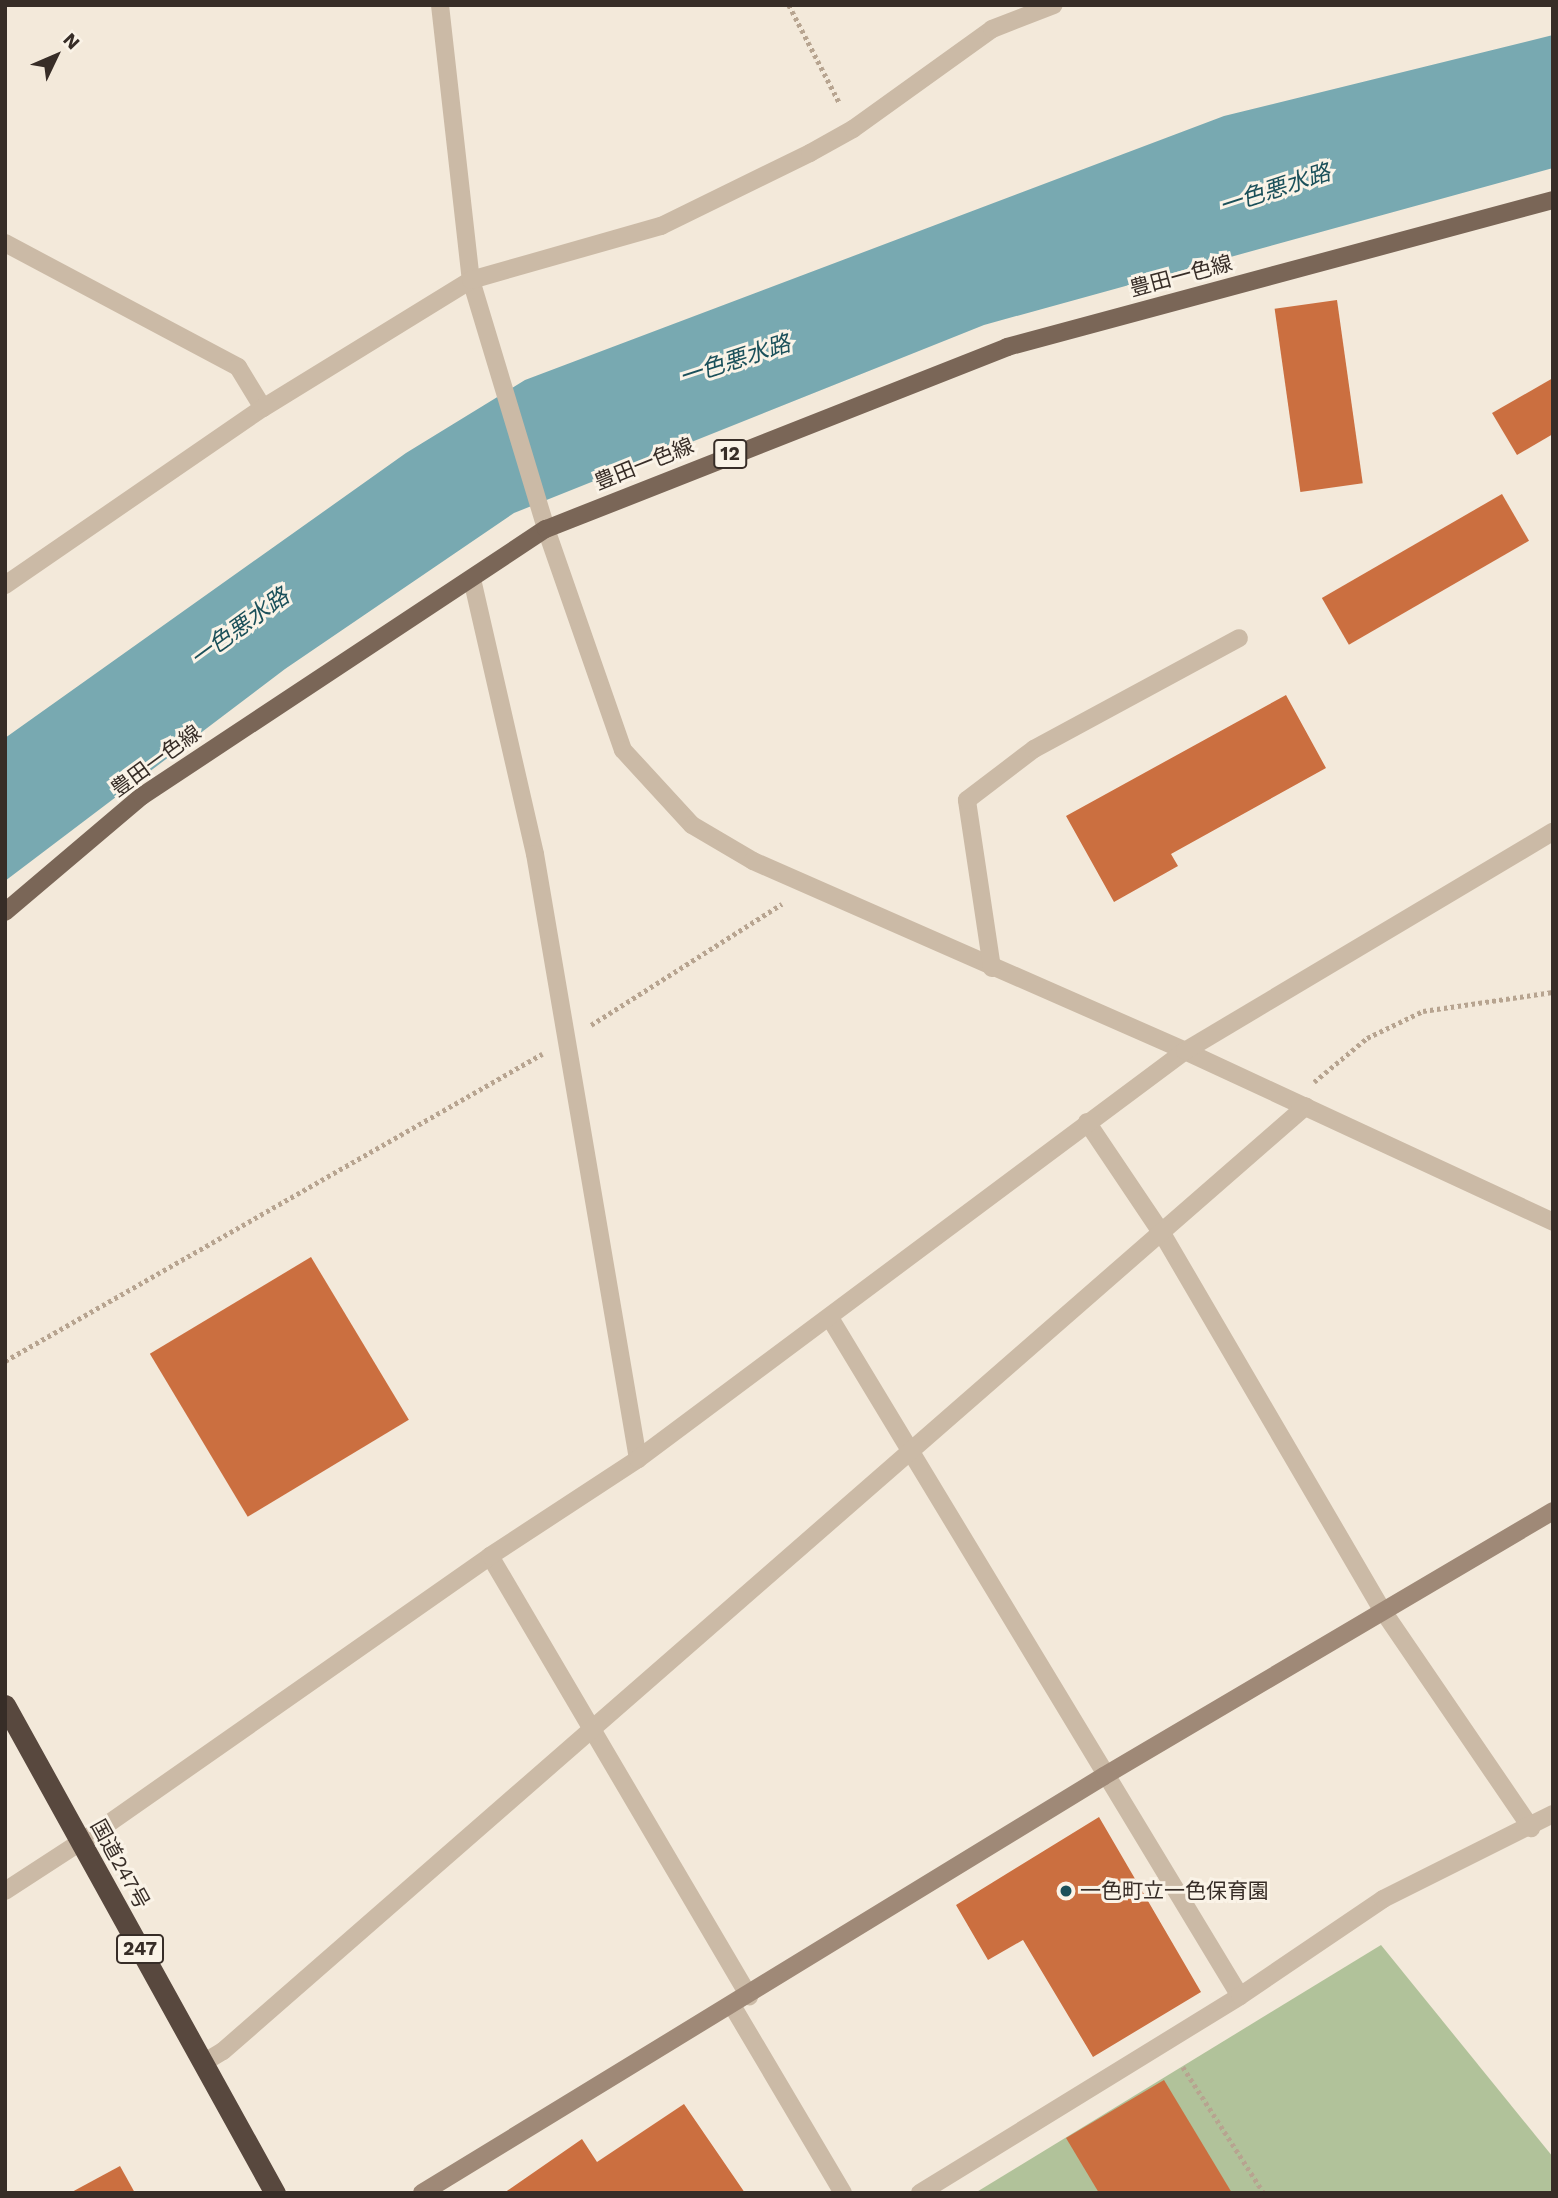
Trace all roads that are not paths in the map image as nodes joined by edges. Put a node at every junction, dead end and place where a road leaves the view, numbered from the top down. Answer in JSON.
{"nodes":[{"id":1,"x":440,"y":5,"type":"edge"},
{"id":2,"x":1054,"y":5,"type":"edge"},
{"id":3,"x":1553,"y":200,"type":"edge"},
{"id":4,"x":5,"y":243,"type":"edge"},
{"id":5,"x":471,"y":280,"type":"junction"},
{"id":6,"x":264,"y":408,"type":"junction"},
{"id":7,"x":546,"y":529,"type":"junction"},
{"id":8,"x":472,"y":579,"type":"junction"},
{"id":9,"x":5,"y":585,"type":"edge"},
{"id":10,"x":1239,"y":638,"type":"dead end"},
{"id":11,"x":1553,"y":832,"type":"edge"},
{"id":12,"x":5,"y":912,"type":"edge"},
{"id":13,"x":992,"y":968,"type":"junction"},
{"id":14,"x":1185,"y":1051,"type":"junction"},
{"id":15,"x":1305,"y":1098,"type":"junction"},
{"id":16,"x":1087,"y":1122,"type":"junction"},
{"id":17,"x":1553,"y":1222,"type":"edge"},
{"id":18,"x":1163,"y":1235,"type":"junction"},
{"id":19,"x":830,"y":1318,"type":"junction"},
{"id":20,"x":914,"y":1452,"type":"junction"},
{"id":21,"x":638,"y":1459,"type":"junction"},
{"id":22,"x":1553,"y":1511,"type":"edge"},
{"id":23,"x":490,"y":1556,"type":"junction"},
{"id":24,"x":1383,"y":1611,"type":"junction"},
{"id":25,"x":5,"y":1705,"type":"edge"},
{"id":26,"x":590,"y":1731,"type":"junction"},
{"id":27,"x":1104,"y":1776,"type":"junction"},
{"id":28,"x":1553,"y":1814,"type":"edge"},
{"id":29,"x":1531,"y":1828,"type":"junction"},
{"id":30,"x":80,"y":1842,"type":"junction"},
{"id":31,"x":5,"y":1891,"type":"edge"},
{"id":32,"x":749,"y":1996,"type":"junction"},
{"id":33,"x":1240,"y":1996,"type":"junction"},
{"id":34,"x":733,"y":2007,"type":"junction"},
{"id":35,"x":203,"y":2063,"type":"junction"},
{"id":36,"x":275,"y":2193,"type":"edge"},
{"id":37,"x":422,"y":2193,"type":"edge"},
{"id":38,"x":843,"y":2193,"type":"edge"},
{"id":39,"x":920,"y":2193,"type":"edge"}],
"edges":[{"from":1,"to":5,"type":"street"},
{"from":2,"to":5,"type":"street"},
{"from":3,"to":7,"type":"main road","name":"豊田一色線","number":"12"},
{"from":4,"to":6,"type":"street"},
{"from":5,"to":6,"type":"street"},
{"from":5,"to":7,"type":"street"},
{"from":6,"to":9,"type":"street"},
{"from":7,"to":8,"type":"main road","name":"豊田一色線","number":"12"},
{"from":7,"to":13,"type":"street"},
{"from":8,"to":12,"type":"main road","name":"豊田一色線","number":"12"},
{"from":8,"to":21,"type":"street"},
{"from":10,"to":13,"type":"street"},
{"from":11,"to":14,"type":"street"},
{"from":13,"to":14,"type":"street"},
{"from":14,"to":15,"type":"street"},
{"from":14,"to":16,"type":"street"},
{"from":15,"to":17,"type":"street"},
{"from":15,"to":18,"type":"street"},
{"from":16,"to":18,"type":"street"},
{"from":16,"to":19,"type":"street"},
{"from":18,"to":20,"type":"street"},
{"from":18,"to":24,"type":"street"},
{"from":19,"to":20,"type":"street"},
{"from":19,"to":21,"type":"street"},
{"from":20,"to":26,"type":"street"},
{"from":20,"to":27,"type":"street"},
{"from":21,"to":23,"type":"street"},
{"from":22,"to":24,"type":"street"},
{"from":23,"to":26,"type":"street"},
{"from":23,"to":30,"type":"street"},
{"from":24,"to":27,"type":"street"},
{"from":24,"to":29,"type":"street"},
{"from":25,"to":30,"type":"highway","name":"国道247号","number":"247"},
{"from":26,"to":32,"type":"street"},
{"from":26,"to":35,"type":"street"},
{"from":27,"to":32,"type":"street"},
{"from":27,"to":33,"type":"street"},
{"from":28,"to":29,"type":"street"},
{"from":29,"to":33,"type":"street"},
{"from":30,"to":31,"type":"street"},
{"from":30,"to":35,"type":"highway","name":"国道247号","number":"247"},
{"from":32,"to":34,"type":"street"},
{"from":33,"to":39,"type":"street"},
{"from":34,"to":37,"type":"street"},
{"from":34,"to":38,"type":"street"},
{"from":35,"to":36,"type":"highway","name":"国道247号","number":"247"}]}
